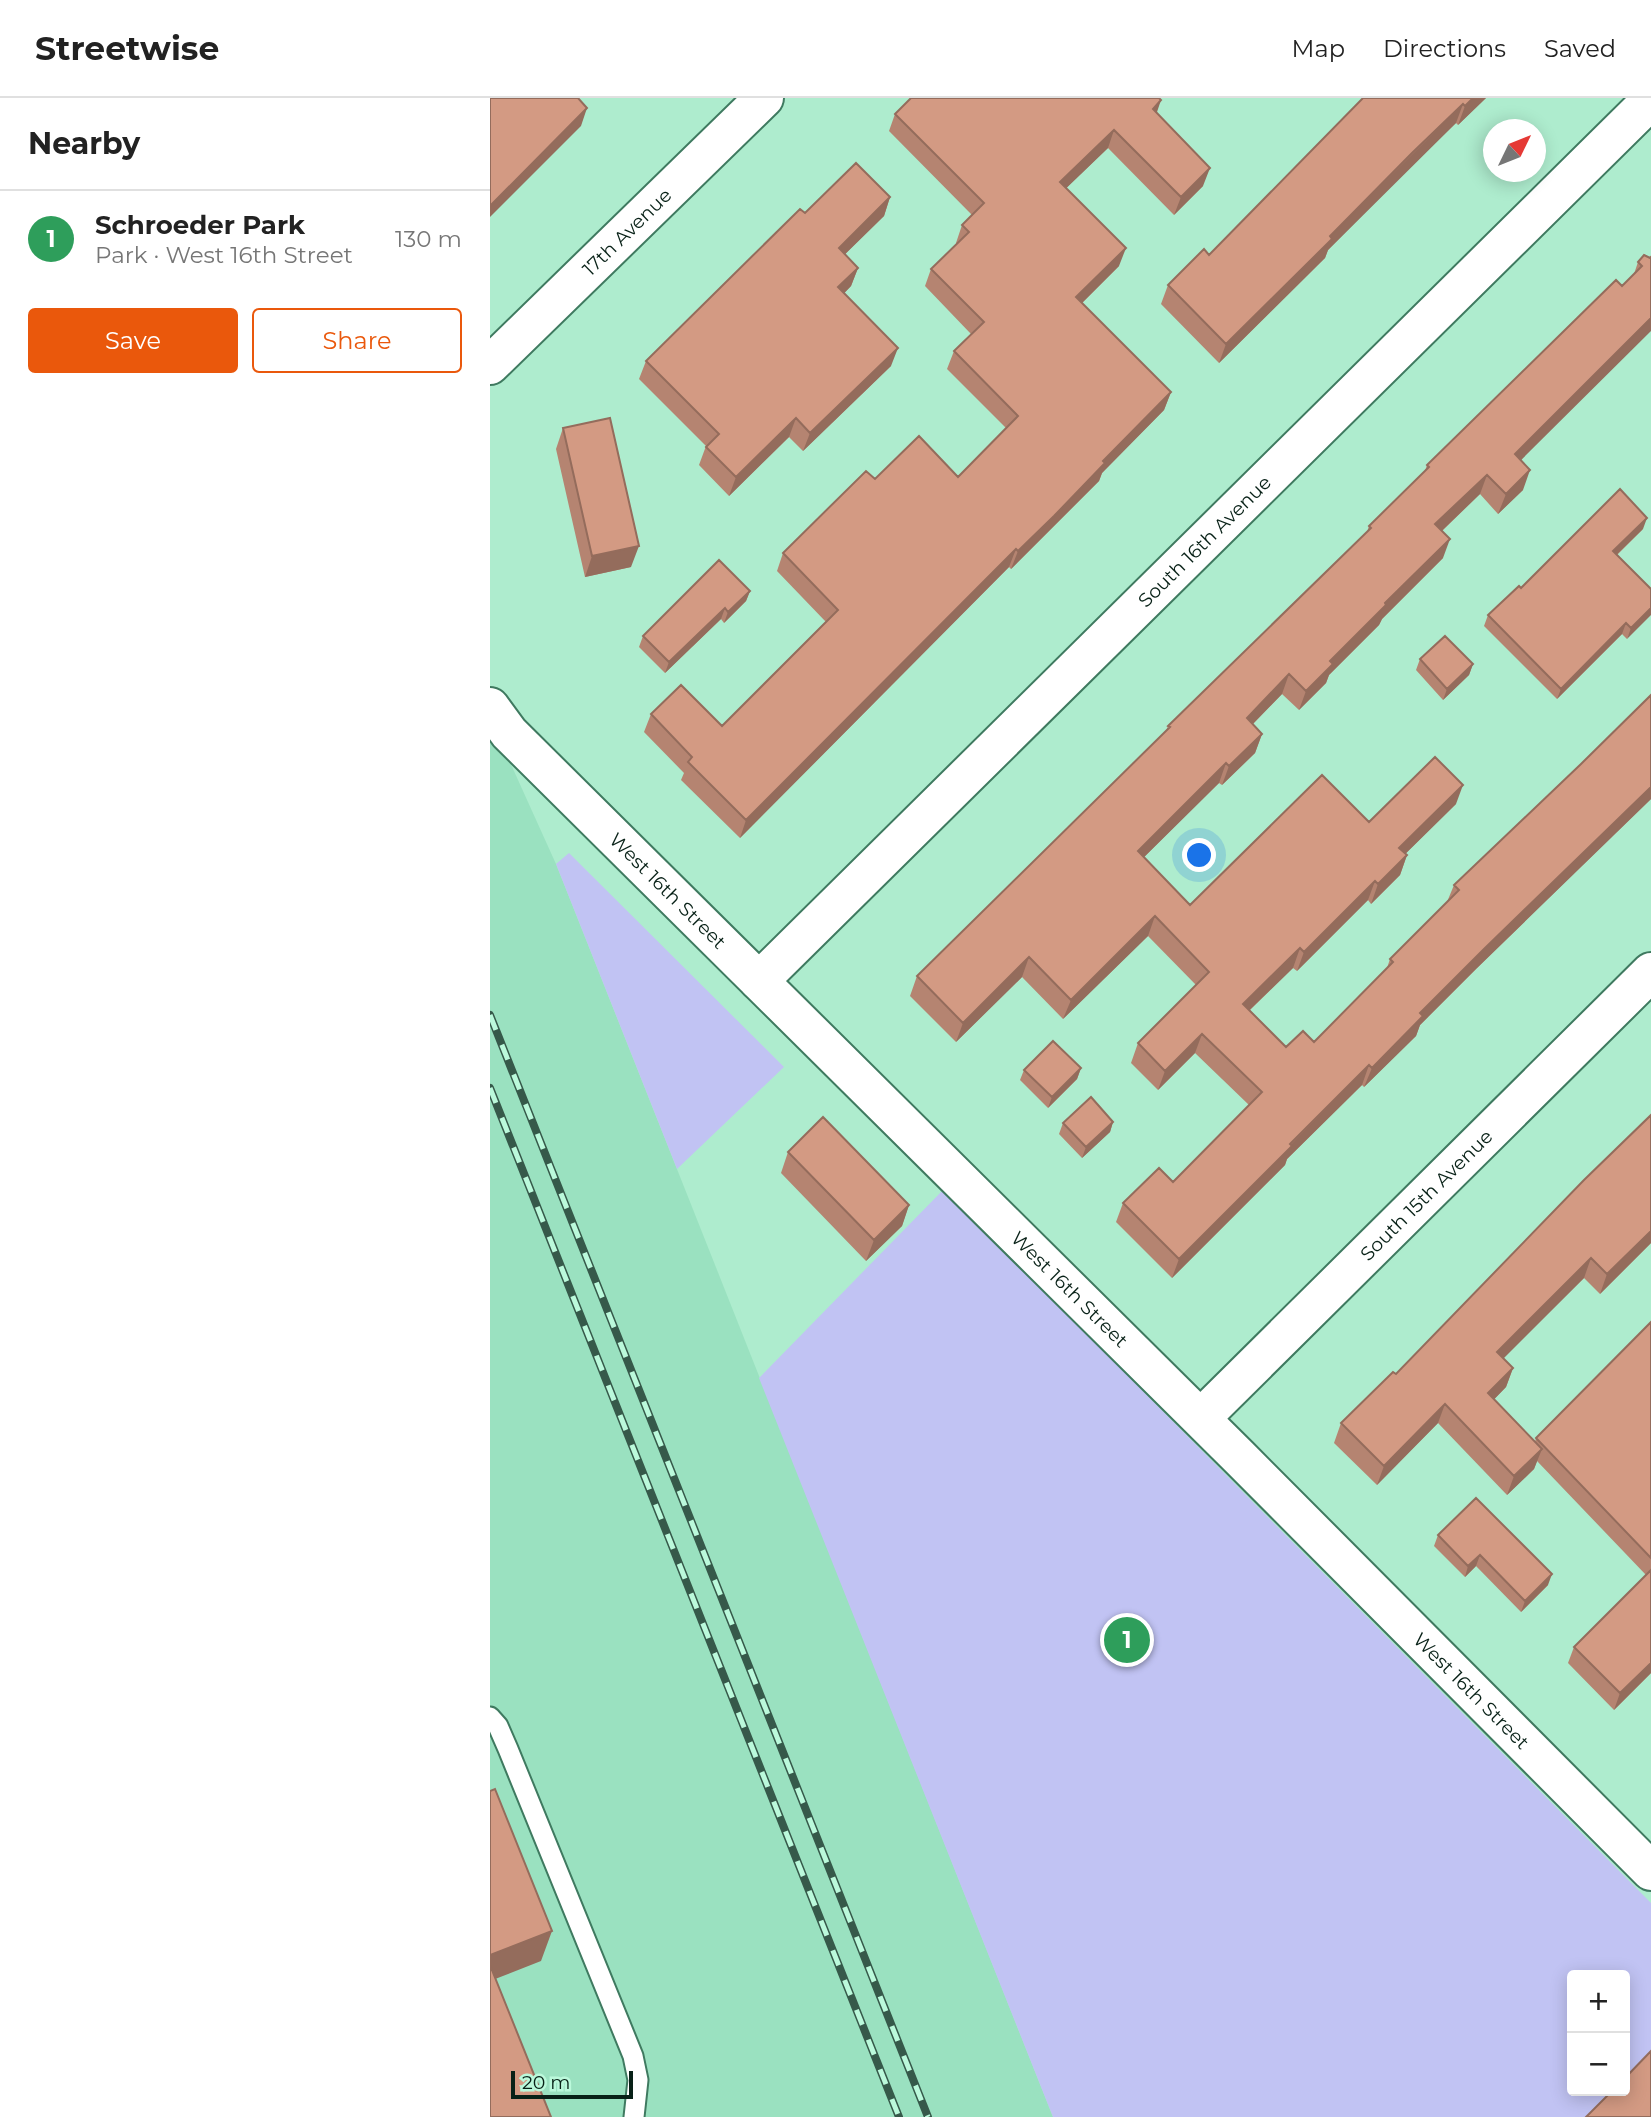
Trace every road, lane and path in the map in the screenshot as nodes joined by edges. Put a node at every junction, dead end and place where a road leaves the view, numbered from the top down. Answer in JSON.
{"nodes":[{"id":1,"x":764,"y":98,"type":"edge"},
{"id":2,"x":1646,"y":104,"type":"edge"},
{"id":3,"x":490,"y":365,"type":"edge"},
{"id":4,"x":490,"y":707,"type":"edge"},
{"id":5,"x":1651,"y":972,"type":"edge"},
{"id":6,"x":759,"y":981,"type":"junction"},
{"id":7,"x":1201,"y":1418,"type":"junction"},
{"id":8,"x":490,"y":1717,"type":"edge"},
{"id":9,"x":1647,"y":1859,"type":"edge"},
{"id":10,"x":634,"y":2117,"type":"edge"}],
"edges":[{"from":1,"to":3,"type":"street","name":"17th Avenue"},
{"from":2,"to":6,"type":"street","name":"South 16th Avenue"},
{"from":4,"to":6,"type":"street","name":"West 16th Street"},
{"from":5,"to":7,"type":"street","name":"South 15th Avenue"},
{"from":6,"to":7,"type":"street","name":"West 16th Street"},
{"from":7,"to":9,"type":"street","name":"West 16th Street"},
{"from":8,"to":10,"type":"lane"}]}
